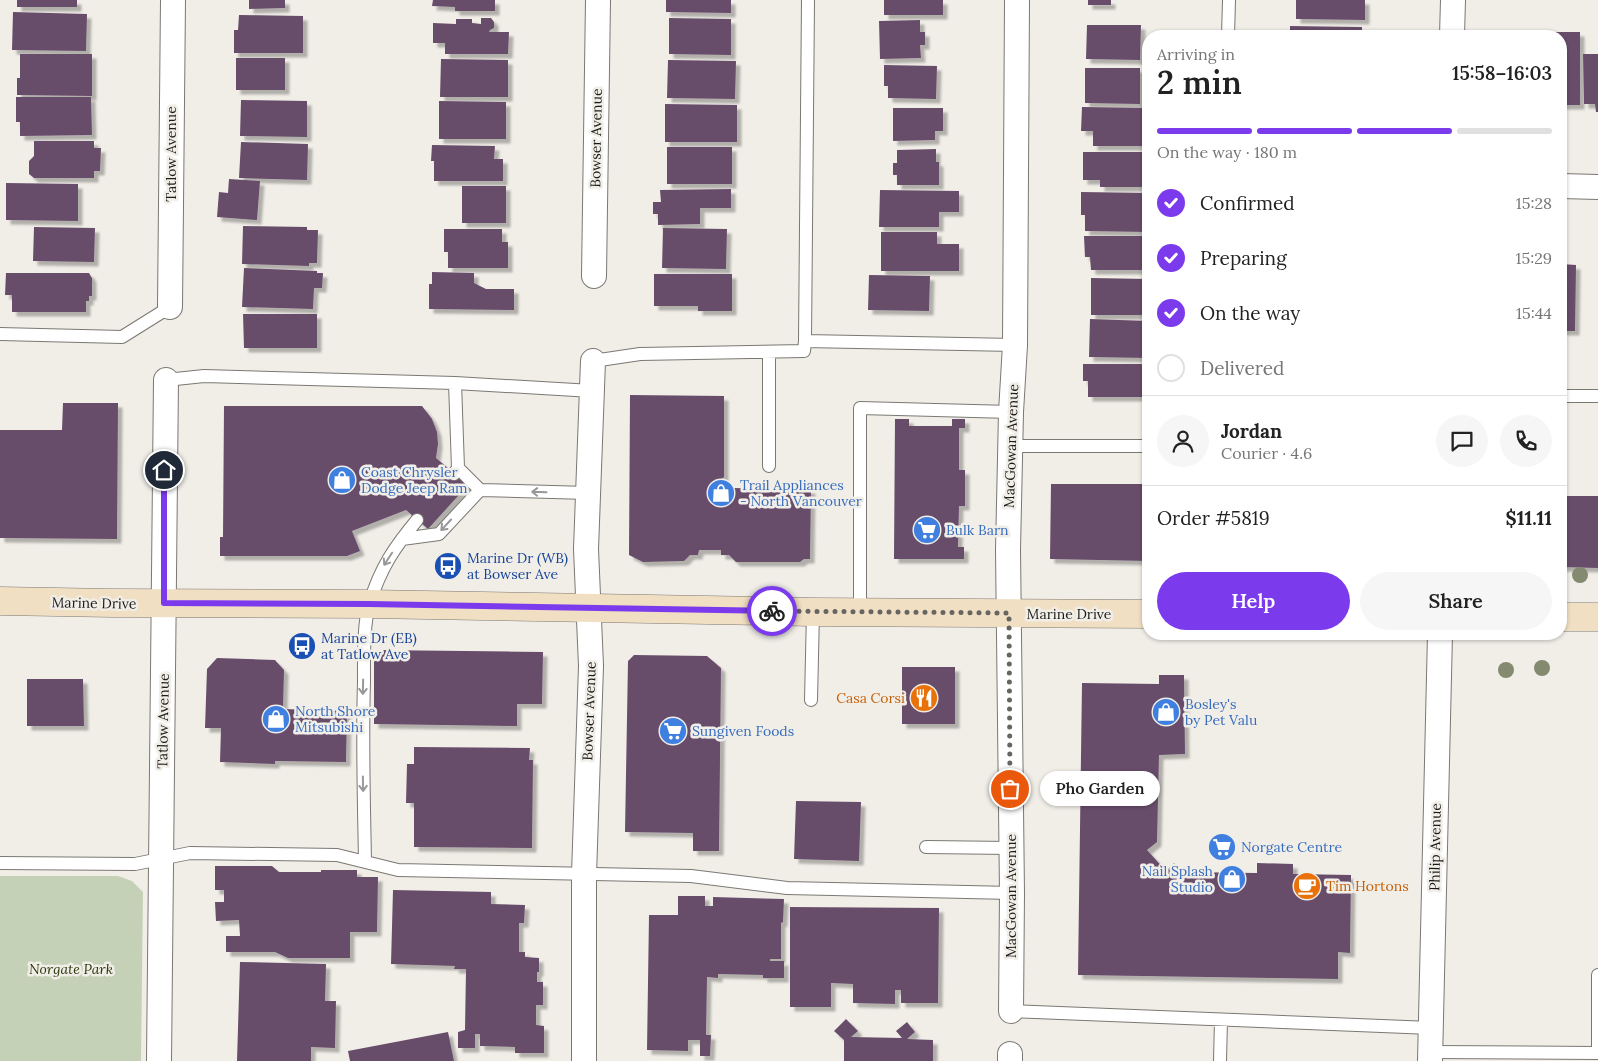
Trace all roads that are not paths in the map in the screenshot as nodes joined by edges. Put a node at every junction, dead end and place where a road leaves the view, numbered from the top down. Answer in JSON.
{"nodes":[{"id":1,"x":173,"y":0,"type":"edge"},
{"id":2,"x":598,"y":0,"type":"edge"},
{"id":3,"x":808,"y":0,"type":"edge"},
{"id":4,"x":1017,"y":0,"type":"edge"},
{"id":5,"x":1229,"y":0,"type":"edge"},
{"id":6,"x":1453,"y":0,"type":"edge"},
{"id":7,"x":1228,"y":30,"type":"edge"},
{"id":8,"x":1452,"y":30,"type":"edge"},
{"id":9,"x":1567,"y":186,"type":"edge"},
{"id":10,"x":1598,"y":187,"type":"edge"},
{"id":11,"x":594,"y":276,"type":"dead end"},
{"id":12,"x":170,"y":307,"type":"joint"},
{"id":13,"x":0,"y":334,"type":"edge"},
{"id":14,"x":805,"y":341,"type":"junction"},
{"id":15,"x":1015,"y":345,"type":"junction"},
{"id":16,"x":769,"y":352,"type":"junction"},
{"id":17,"x":593,"y":360,"type":"joint"},
{"id":18,"x":166,"y":380,"type":"joint"},
{"id":19,"x":455,"y":383,"type":"junction"},
{"id":20,"x":592,"y":391,"type":"junction"},
{"id":21,"x":1567,"y":396,"type":"edge"},
{"id":22,"x":1598,"y":396,"type":"edge"},
{"id":23,"x":1011,"y":412,"type":"junction"},
{"id":24,"x":1010,"y":446,"type":"junction"},
{"id":25,"x":1142,"y":446,"type":"edge"},
{"id":26,"x":769,"y":466,"type":"dead end"},
{"id":27,"x":480,"y":490,"type":"junction"},
{"id":28,"x":588,"y":493,"type":"junction"},
{"id":29,"x":418,"y":520,"type":"dead end"},
{"id":30,"x":402,"y":539,"type":"junction"},
{"id":31,"x":0,"y":601,"type":"edge"},
{"id":32,"x":164,"y":603,"type":"junction"},
{"id":33,"x":369,"y":604,"type":"junction"},
{"id":34,"x":589,"y":608,"type":"junction"},
{"id":35,"x":813,"y":612,"type":"junction"},
{"id":36,"x":860,"y":612,"type":"junction"},
{"id":37,"x":1009,"y":613,"type":"junction"},
{"id":38,"x":1142,"y":614,"type":"edge"},
{"id":39,"x":1567,"y":617,"type":"edge"},
{"id":40,"x":1598,"y":617,"type":"edge"},
{"id":41,"x":1440,"y":640,"type":"edge"},
{"id":42,"x":811,"y":700,"type":"dead end"},
{"id":43,"x":926,"y":847,"type":"dead end"},
{"id":44,"x":1011,"y":848,"type":"junction"},
{"id":45,"x":160,"y":858,"type":"junction"},
{"id":46,"x":365,"y":862,"type":"junction"},
{"id":47,"x":0,"y":863,"type":"edge"},
{"id":48,"x":584,"y":875,"type":"junction"},
{"id":49,"x":1012,"y":893,"type":"junction"},
{"id":50,"x":1598,"y":975,"type":"edge"},
{"id":51,"x":1010,"y":1011,"type":"joint"},
{"id":52,"x":1221,"y":1020,"type":"junction"},
{"id":53,"x":1431,"y":1028,"type":"junction"},
{"id":54,"x":1598,"y":1053,"type":"edge"},
{"id":55,"x":1430,"y":1056,"type":"edge"},
{"id":56,"x":159,"y":1061,"type":"edge"},
{"id":57,"x":584,"y":1061,"type":"edge"},
{"id":58,"x":1220,"y":1061,"type":"edge"},
{"id":59,"x":1597,"y":1061,"type":"edge"}],
"edges":[{"from":1,"to":12,"type":"street","name":"Tatlow Avenue"},
{"from":2,"to":11,"type":"street","name":"Bowser Avenue"},
{"from":3,"to":14,"type":"lane"},
{"from":4,"to":15,"type":"street","name":"MacGowan Avenue"},
{"from":5,"to":7,"type":"lane"},
{"from":6,"to":8,"type":"street"},
{"from":9,"to":10,"type":"street"},
{"from":12,"to":13,"type":"lane"},
{"from":14,"to":15,"type":"lane"},
{"from":14,"to":16,"type":"lane"},
{"from":15,"to":23,"type":"street","name":"MacGowan Avenue"},
{"from":16,"to":17,"type":"lane"},
{"from":16,"to":26,"type":"lane"},
{"from":17,"to":20,"type":"street","name":"Bowser Avenue"},
{"from":18,"to":19,"type":"lane"},
{"from":18,"to":32,"type":"street","name":"Tatlow Avenue"},
{"from":19,"to":20,"type":"lane"},
{"from":19,"to":27,"type":"lane"},
{"from":20,"to":28,"type":"street","name":"Bowser Avenue"},
{"from":21,"to":22,"type":"lane"},
{"from":23,"to":24,"type":"street","name":"MacGowan Avenue"},
{"from":23,"to":36,"type":"lane"},
{"from":24,"to":25,"type":"lane"},
{"from":24,"to":37,"type":"street","name":"MacGowan Avenue"},
{"from":28,"to":27,"type":"lane","one_way":true},
{"from":27,"to":30,"type":"lane","one_way":true},
{"from":28,"to":34,"type":"street","name":"Bowser Avenue"},
{"from":29,"to":30,"type":"lane"},
{"from":30,"to":33,"type":"lane","one_way":true},
{"from":31,"to":32,"type":"main road","name":"Marine Drive"},
{"from":32,"to":33,"type":"main road","name":"Marine Drive"},
{"from":32,"to":45,"type":"street","name":"Tatlow Avenue"},
{"from":33,"to":34,"type":"main road","name":"Marine Drive"},
{"from":33,"to":46,"type":"lane","one_way":true},
{"from":34,"to":35,"type":"main road","name":"Marine Drive"},
{"from":34,"to":48,"type":"street","name":"Bowser Avenue"},
{"from":35,"to":36,"type":"main road","name":"Marine Drive"},
{"from":35,"to":42,"type":"lane"},
{"from":36,"to":37,"type":"main road","name":"Marine Drive"},
{"from":37,"to":38,"type":"main road","name":"Marine Drive"},
{"from":37,"to":44,"type":"street","name":"MacGowan Avenue"},
{"from":39,"to":40,"type":"main road"},
{"from":41,"to":53,"type":"street","name":"Philip Avenue"},
{"from":43,"to":44,"type":"lane"},
{"from":44,"to":49,"type":"street","name":"MacGowan Avenue"},
{"from":45,"to":46,"type":"lane"},
{"from":45,"to":47,"type":"lane"},
{"from":45,"to":56,"type":"street","name":"Tatlow Avenue"},
{"from":46,"to":48,"type":"lane"},
{"from":48,"to":49,"type":"lane"},
{"from":48,"to":57,"type":"street","name":"Bowser Avenue"},
{"from":49,"to":51,"type":"street","name":"MacGowan Avenue"},
{"from":50,"to":54,"type":"lane"},
{"from":51,"to":52,"type":"lane"},
{"from":52,"to":53,"type":"lane"},
{"from":52,"to":58,"type":"lane"},
{"from":53,"to":55,"type":"street","name":"Philip Avenue"},
{"from":54,"to":55,"type":"lane"},
{"from":54,"to":59,"type":"lane"}]}
